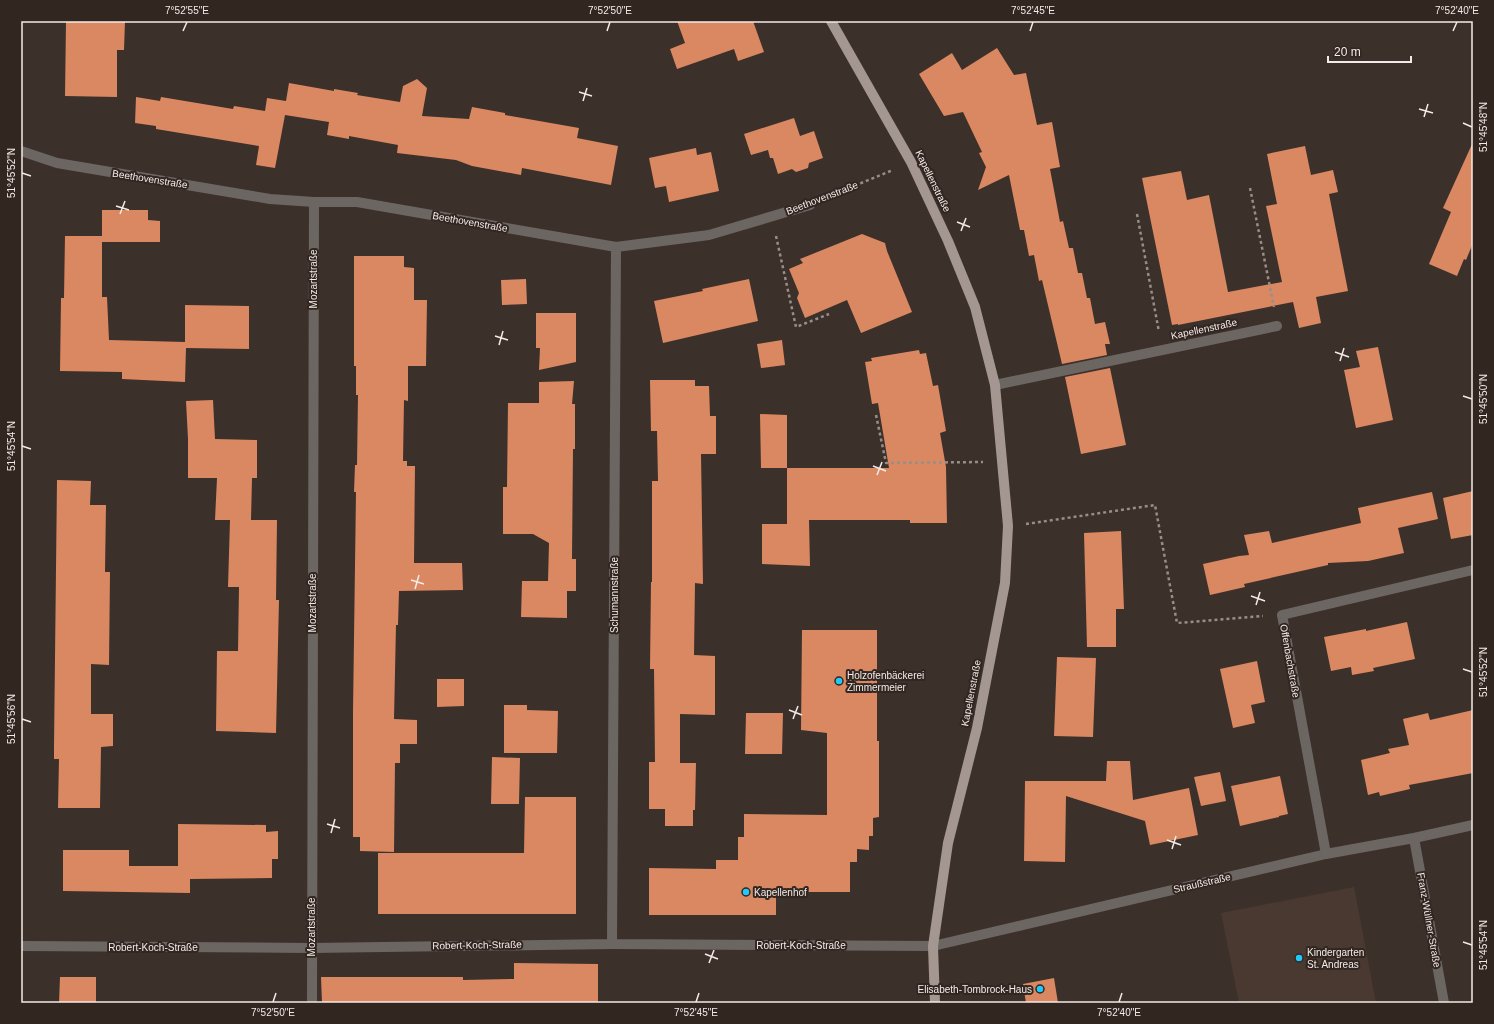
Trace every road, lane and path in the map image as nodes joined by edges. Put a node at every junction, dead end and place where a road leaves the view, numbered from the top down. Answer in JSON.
{"nodes":[{"id":1,"x":831,"y":21,"type":"edge"},
{"id":2,"x":21,"y":151,"type":"edge"},
{"id":3,"x":911,"y":162,"type":"junction"},
{"id":4,"x":1250,"y":188,"type":"dead end"},
{"id":5,"x":314,"y":202,"type":"junction"},
{"id":6,"x":810,"y":205,"type":"joint"},
{"id":7,"x":1137,"y":214,"type":"dead end"},
{"id":8,"x":771,"y":216,"type":"junction"},
{"id":9,"x":616,"y":247,"type":"junction"},
{"id":10,"x":829,"y":314,"type":"dead end"},
{"id":11,"x":1277,"y":326,"type":"joint"},
{"id":12,"x":1162,"y":350,"type":"junction"},
{"id":13,"x":995,"y":385,"type":"junction"},
{"id":14,"x":876,"y":415,"type":"dead end"},
{"id":15,"x":1002,"y":462,"type":"junction"},
{"id":16,"x":1008,"y":526,"type":"junction"},
{"id":17,"x":1473,"y":570,"type":"edge"},
{"id":18,"x":1282,"y":614,"type":"junction"},
{"id":19,"x":1473,"y":825,"type":"edge"},
{"id":20,"x":1414,"y":838,"type":"junction"},
{"id":21,"x":1326,"y":854,"type":"junction"},
{"id":22,"x":612,"y":944,"type":"junction"},
{"id":23,"x":21,"y":946,"type":"edge"},
{"id":24,"x":932,"y":946,"type":"junction"},
{"id":25,"x":311,"y":948,"type":"junction"},
{"id":26,"x":312,"y":1003,"type":"edge"},
{"id":27,"x":935,"y":1003,"type":"edge"},
{"id":28,"x":1444,"y":1003,"type":"edge"}],
"edges":[{"from":1,"to":3,"type":"main road","name":"Kapellenstraße"},
{"from":2,"to":5,"type":"street","name":"Beethovenstraße"},
{"from":3,"to":6,"type":"path","name":"Beethovenstraße"},
{"from":3,"to":13,"type":"main road","name":"Kapellenstraße"},
{"from":4,"to":11,"type":"path"},
{"from":5,"to":9,"type":"street","name":"Beethovenstraße"},
{"from":5,"to":25,"type":"street","name":"Mozartstraße"},
{"from":6,"to":8,"type":"street","name":"Beethovenstraße"},
{"from":7,"to":12,"type":"path"},
{"from":8,"to":9,"type":"street","name":"Beethovenstraße"},
{"from":8,"to":10,"type":"path"},
{"from":9,"to":22,"type":"street","name":"Schumannstraße"},
{"from":11,"to":12,"type":"street","name":"Kapellenstraße"},
{"from":12,"to":13,"type":"street","name":"Kapellenstraße"},
{"from":13,"to":15,"type":"main road","name":"Kapellenstraße"},
{"from":14,"to":15,"type":"path"},
{"from":15,"to":16,"type":"main road","name":"Kapellenstraße"},
{"from":16,"to":18,"type":"path"},
{"from":16,"to":24,"type":"main road","name":"Kapellenstraße"},
{"from":17,"to":18,"type":"street","name":"Offenbachstraße"},
{"from":18,"to":21,"type":"street","name":"Offenbachstraße"},
{"from":19,"to":20,"type":"street","name":"Straußstraße"},
{"from":20,"to":21,"type":"street","name":"Straußstraße"},
{"from":20,"to":28,"type":"street","name":"Franz-Wüllner-Straße"},
{"from":21,"to":24,"type":"street","name":"Straußstraße"},
{"from":22,"to":24,"type":"street","name":"Robert-Koch-Straße"},
{"from":22,"to":25,"type":"street","name":"Robert-Koch-Straße"},
{"from":23,"to":25,"type":"street","name":"Robert-Koch-Straße"},
{"from":24,"to":27,"type":"main road","name":"Kapellenstraße"},
{"from":25,"to":26,"type":"street","name":"Mozartstraße"}]}
